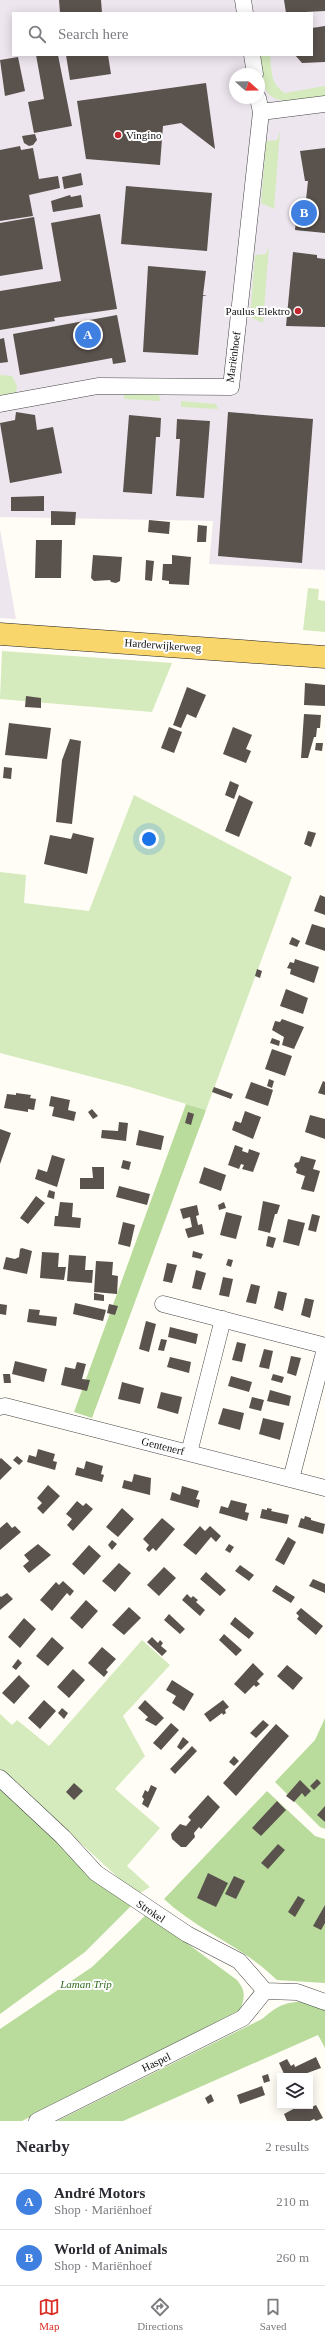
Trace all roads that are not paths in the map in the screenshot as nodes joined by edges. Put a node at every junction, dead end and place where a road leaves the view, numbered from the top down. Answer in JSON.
{"nodes":[{"id":1,"x":243,"y":0,"type":"edge"},
{"id":2,"x":245,"y":12,"type":"edge"},
{"id":3,"x":252,"y":56,"type":"edge"},
{"id":4,"x":254,"y":68,"type":"edge"},
{"id":5,"x":325,"y":104,"type":"edge"},
{"id":6,"x":259,"y":105,"type":"edge"},
{"id":7,"x":0,"y":404,"type":"edge"},
{"id":8,"x":0,"y":623,"type":"edge"},
{"id":9,"x":0,"y":634,"type":"edge"},
{"id":10,"x":325,"y":646,"type":"edge"},
{"id":11,"x":325,"y":657,"type":"edge"},
{"id":12,"x":163,"y":1304,"type":"dead end"},
{"id":13,"x":223,"y":1319,"type":"junction"},
{"id":14,"x":0,"y":1407,"type":"edge"},
{"id":15,"x":189,"y":1453,"type":"junction"},
{"id":16,"x":290,"y":1479,"type":"junction"},
{"id":17,"x":325,"y":1488,"type":"edge"},
{"id":18,"x":0,"y":1778,"type":"edge"},
{"id":19,"x":265,"y":1991,"type":"junction"},
{"id":20,"x":325,"y":2002,"type":"edge"},
{"id":21,"x":37,"y":2121,"type":"edge"}],
"edges":[{"from":1,"to":2,"type":"street"},
{"from":3,"to":4,"type":"street"},
{"from":5,"to":6,"type":"street"},
{"from":6,"to":7,"type":"street","name":"Mariënhoef"},
{"from":8,"to":10,"type":"main road","name":"Harderwijkerweg"},
{"from":9,"to":11,"type":"main road","name":"Harderwijkerweg"},
{"from":12,"to":13,"type":"street"},
{"from":13,"to":15,"type":"street"},
{"from":13,"to":16,"type":"street"},
{"from":14,"to":15,"type":"street","name":"Gentenerf"},
{"from":15,"to":16,"type":"street","name":"Gentenerf"},
{"from":16,"to":17,"type":"street","name":"Gentenerf"},
{"from":18,"to":19,"type":"street","name":"Strokel"},
{"from":19,"to":20,"type":"street"},
{"from":19,"to":21,"type":"street","name":"Haspel"}]}
